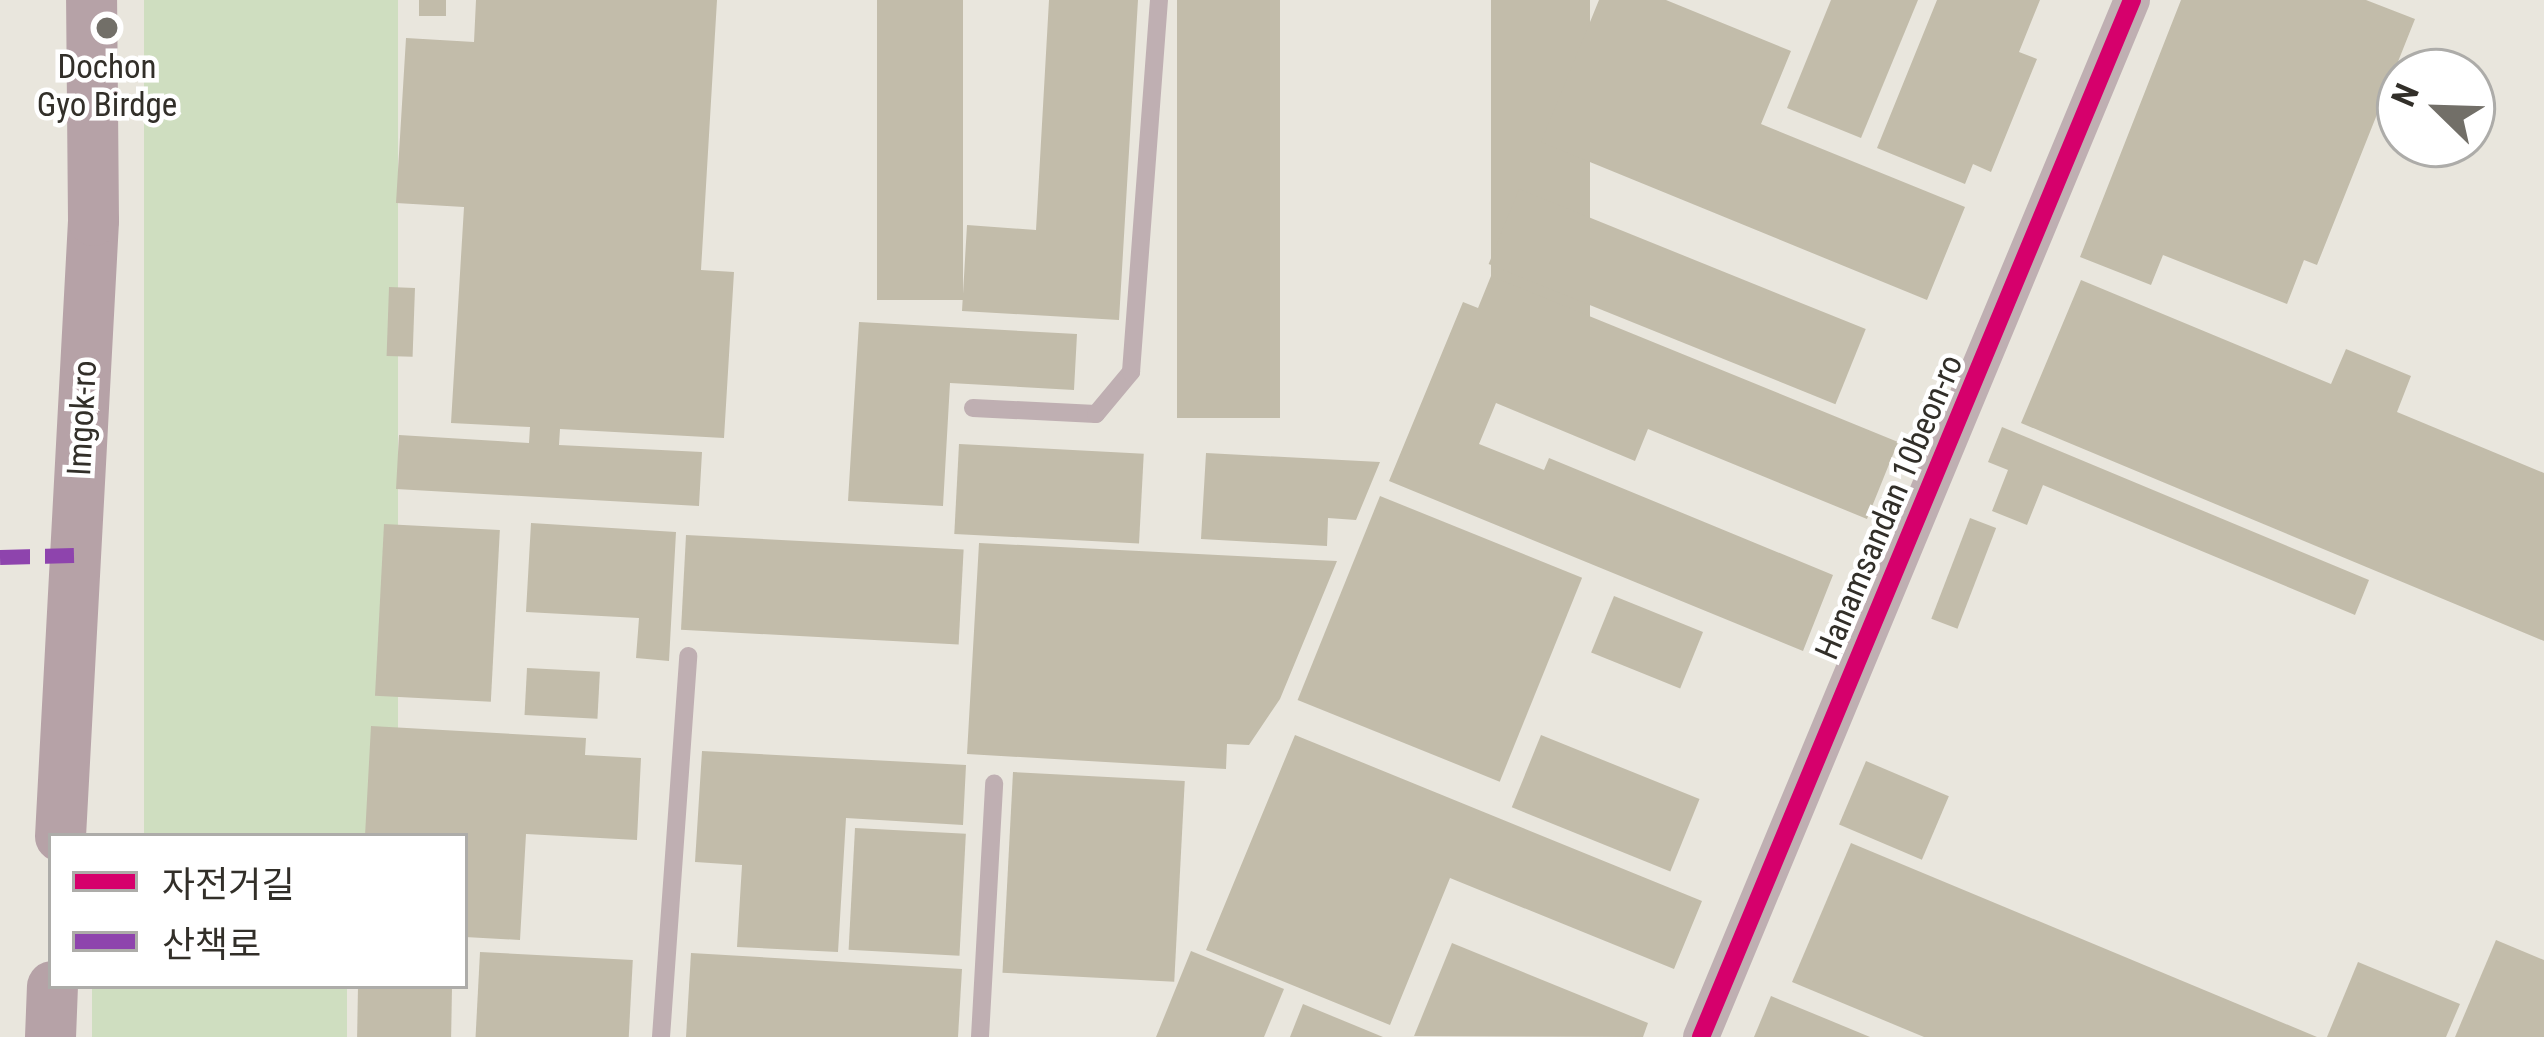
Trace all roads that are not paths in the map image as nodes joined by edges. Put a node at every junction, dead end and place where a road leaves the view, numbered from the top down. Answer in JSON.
{"nodes":[{"id":1,"x":91,"y":0,"type":"edge"},
{"id":2,"x":1159,"y":0,"type":"edge"},
{"id":3,"x":2132,"y":0,"type":"edge"},
{"id":4,"x":973,"y":408,"type":"dead end"},
{"id":5,"x":688,"y":656,"type":"dead end"},
{"id":6,"x":994,"y":783,"type":"dead end"},
{"id":7,"x":60,"y":833,"type":"edge"},
{"id":8,"x":52,"y":989,"type":"edge"},
{"id":9,"x":50,"y":1037,"type":"edge"},
{"id":10,"x":661,"y":1037,"type":"edge"},
{"id":11,"x":980,"y":1037,"type":"edge"},
{"id":12,"x":1701,"y":1037,"type":"edge"}],
"edges":[{"from":1,"to":7,"type":"main road","name":"Imgok-ro"},
{"from":2,"to":4,"type":"lane"},
{"from":3,"to":12,"type":"street","name":"Hanamsandan 10beon-ro"},
{"from":5,"to":10,"type":"lane"},
{"from":6,"to":11,"type":"lane"},
{"from":8,"to":9,"type":"main road"}]}
